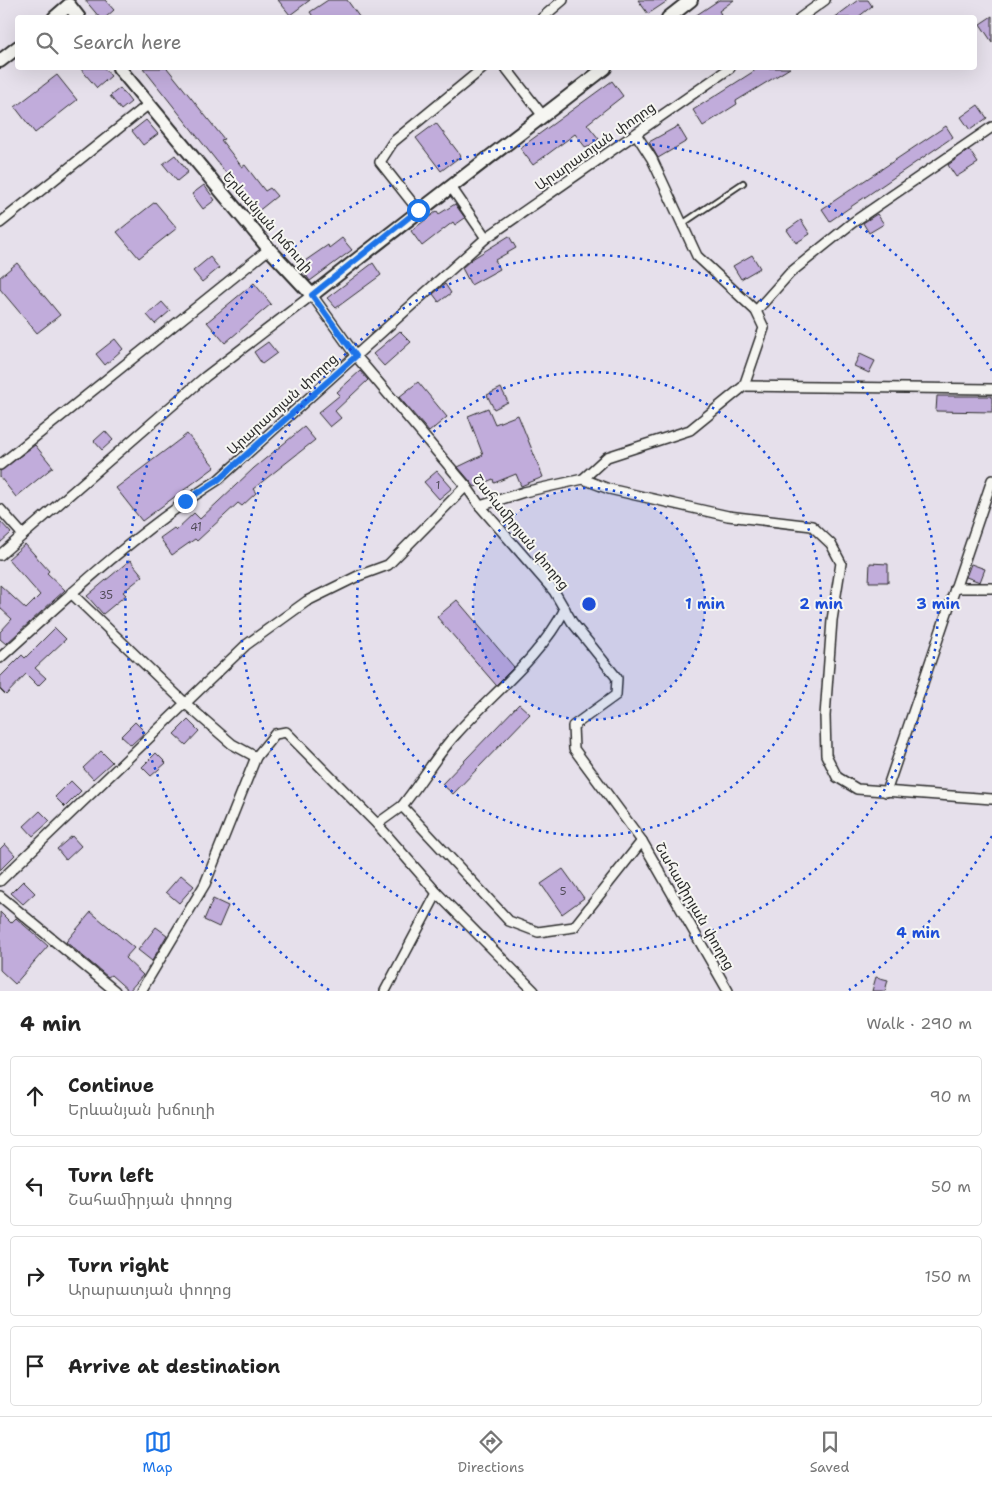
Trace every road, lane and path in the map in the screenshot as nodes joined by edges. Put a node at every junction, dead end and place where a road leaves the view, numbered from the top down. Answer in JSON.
{"nodes":[{"id":1,"x":563,"y":0,"type":"edge"},
{"id":2,"x":691,"y":0,"type":"edge"},
{"id":3,"x":825,"y":0,"type":"edge"},
{"id":4,"x":67,"y":3,"type":"edge"},
{"id":5,"x":57,"y":15,"type":"edge"},
{"id":6,"x":77,"y":15,"type":"edge"},
{"id":7,"x":546,"y":15,"type":"edge"},
{"id":8,"x":672,"y":15,"type":"edge"},
{"id":9,"x":804,"y":15,"type":"edge"},
{"id":10,"x":15,"y":49,"type":"edge"},
{"id":11,"x":0,"y":61,"type":"edge"},
{"id":12,"x":121,"y":70,"type":"edge"},
{"id":13,"x":481,"y":70,"type":"edge"},
{"id":14,"x":508,"y":70,"type":"edge"},
{"id":15,"x":602,"y":70,"type":"edge"},
{"id":16,"x":727,"y":70,"type":"edge"},
{"id":17,"x":148,"y":104,"type":"junction"},
{"id":18,"x":543,"y":116,"type":"junction"},
{"id":19,"x":992,"y":126,"type":"edge"},
{"id":20,"x":636,"y":134,"type":"junction"},
{"id":21,"x":743,"y":183,"type":"dead end"},
{"id":22,"x":452,"y":187,"type":"junction"},
{"id":23,"x":418,"y":210,"type":"junction"},
{"id":24,"x":0,"y":223,"type":"edge"},
{"id":25,"x":682,"y":224,"type":"junction"},
{"id":26,"x":486,"y":238,"type":"junction"},
{"id":27,"x":269,"y":249,"type":"junction"},
{"id":28,"x":312,"y":295,"type":"junction"},
{"id":29,"x":756,"y":310,"type":"junction"},
{"id":30,"x":356,"y":356,"type":"junction"},
{"id":31,"x":744,"y":386,"type":"junction"},
{"id":32,"x":992,"y":389,"type":"edge"},
{"id":33,"x":0,"y":465,"type":"edge"},
{"id":34,"x":583,"y":479,"type":"junction"},
{"id":35,"x":992,"y":480,"type":"edge"},
{"id":36,"x":466,"y":486,"type":"junction"},
{"id":37,"x":480,"y":506,"type":"junction"},
{"id":38,"x":0,"y":509,"type":"edge"},
{"id":39,"x":23,"y":535,"type":"junction"},
{"id":40,"x":0,"y":555,"type":"edge"},
{"id":41,"x":955,"y":588,"type":"junction"},
{"id":42,"x":992,"y":588,"type":"edge"},
{"id":43,"x":70,"y":593,"type":"junction"},
{"id":44,"x":565,"y":609,"type":"junction"},
{"id":45,"x":0,"y":658,"type":"edge"},
{"id":46,"x":186,"y":704,"type":"junction"},
{"id":47,"x":256,"y":757,"type":"junction"},
{"id":48,"x":886,"y":792,"type":"junction"},
{"id":49,"x":992,"y":799,"type":"edge"},
{"id":50,"x":402,"y":806,"type":"junction"},
{"id":51,"x":377,"y":824,"type":"junction"},
{"id":52,"x":642,"y":841,"type":"junction"},
{"id":53,"x":0,"y":881,"type":"edge"},
{"id":54,"x":437,"y":893,"type":"junction"},
{"id":55,"x":0,"y":896,"type":"edge"},
{"id":56,"x":115,"y":991,"type":"edge"},
{"id":57,"x":141,"y":991,"type":"edge"},
{"id":58,"x":385,"y":991,"type":"edge"},
{"id":59,"x":534,"y":991,"type":"edge"},
{"id":60,"x":728,"y":991,"type":"edge"}],
"edges":[{"from":1,"to":7,"type":"street"},
{"from":2,"to":8,"type":"main road"},
{"from":3,"to":9,"type":"street"},
{"from":4,"to":5,"type":"main road"},
{"from":4,"to":6,"type":"main road"},
{"from":10,"to":11,"type":"main road"},
{"from":12,"to":17,"type":"main road","name":"Երևանյան խճուղի"},
{"from":13,"to":23,"type":"street"},
{"from":14,"to":18,"type":"street"},
{"from":15,"to":18,"type":"main road","name":"Երևանյան խճուղի"},
{"from":16,"to":20,"type":"street","name":"Արարատյան փողոց"},
{"from":17,"to":24,"type":"street"},
{"from":17,"to":27,"type":"main road","name":"Երևանյան խճուղի"},
{"from":18,"to":22,"type":"main road","name":"Երևանյան խճուղի"},
{"from":19,"to":29,"type":"street"},
{"from":20,"to":25,"type":"street"},
{"from":20,"to":26,"type":"street","name":"Արարատյան փողոց"},
{"from":21,"to":25,"type":"lane"},
{"from":22,"to":23,"type":"main road","name":"Երևանյան խճուղի"},
{"from":22,"to":26,"type":"street"},
{"from":23,"to":28,"type":"main road","name":"Երևանյան խճուղի"},
{"from":25,"to":29,"type":"street"},
{"from":26,"to":30,"type":"street","name":"Արարատյան փողոց"},
{"from":27,"to":28,"type":"main road","name":"Երևանյան խճուղի"},
{"from":27,"to":33,"type":"street"},
{"from":28,"to":30,"type":"street","name":"Շահամիրյան փողոց"},
{"from":28,"to":39,"type":"street"},
{"from":29,"to":31,"type":"street"},
{"from":30,"to":36,"type":"street","name":"Շահամիրյան փողոց"},
{"from":30,"to":43,"type":"street","name":"Արարատյան փողոց"},
{"from":31,"to":32,"type":"street"},
{"from":31,"to":34,"type":"street"},
{"from":34,"to":37,"type":"street"},
{"from":34,"to":48,"type":"street"},
{"from":35,"to":41,"type":"street"},
{"from":36,"to":37,"type":"street","name":"Շահամիրյան փողոց"},
{"from":36,"to":46,"type":"street"},
{"from":37,"to":44,"type":"street","name":"Շահամիրյան փողոց"},
{"from":38,"to":39,"type":"street"},
{"from":39,"to":40,"type":"street"},
{"from":41,"to":42,"type":"street"},
{"from":41,"to":48,"type":"street"},
{"from":43,"to":45,"type":"street","name":"Արարատյան փողոց"},
{"from":43,"to":46,"type":"street"},
{"from":44,"to":50,"type":"street"},
{"from":44,"to":52,"type":"street","name":"Շահամիրյան փողոց"},
{"from":46,"to":47,"type":"street"},
{"from":46,"to":53,"type":"street"},
{"from":47,"to":51,"type":"street"},
{"from":47,"to":57,"type":"street"},
{"from":48,"to":49,"type":"street"},
{"from":50,"to":51,"type":"street"},
{"from":50,"to":52,"type":"street"},
{"from":51,"to":54,"type":"street"},
{"from":52,"to":60,"type":"street","name":"Շահամիրյան փողոց"},
{"from":54,"to":58,"type":"street"},
{"from":54,"to":59,"type":"street"},
{"from":55,"to":56,"type":"street"}]}
